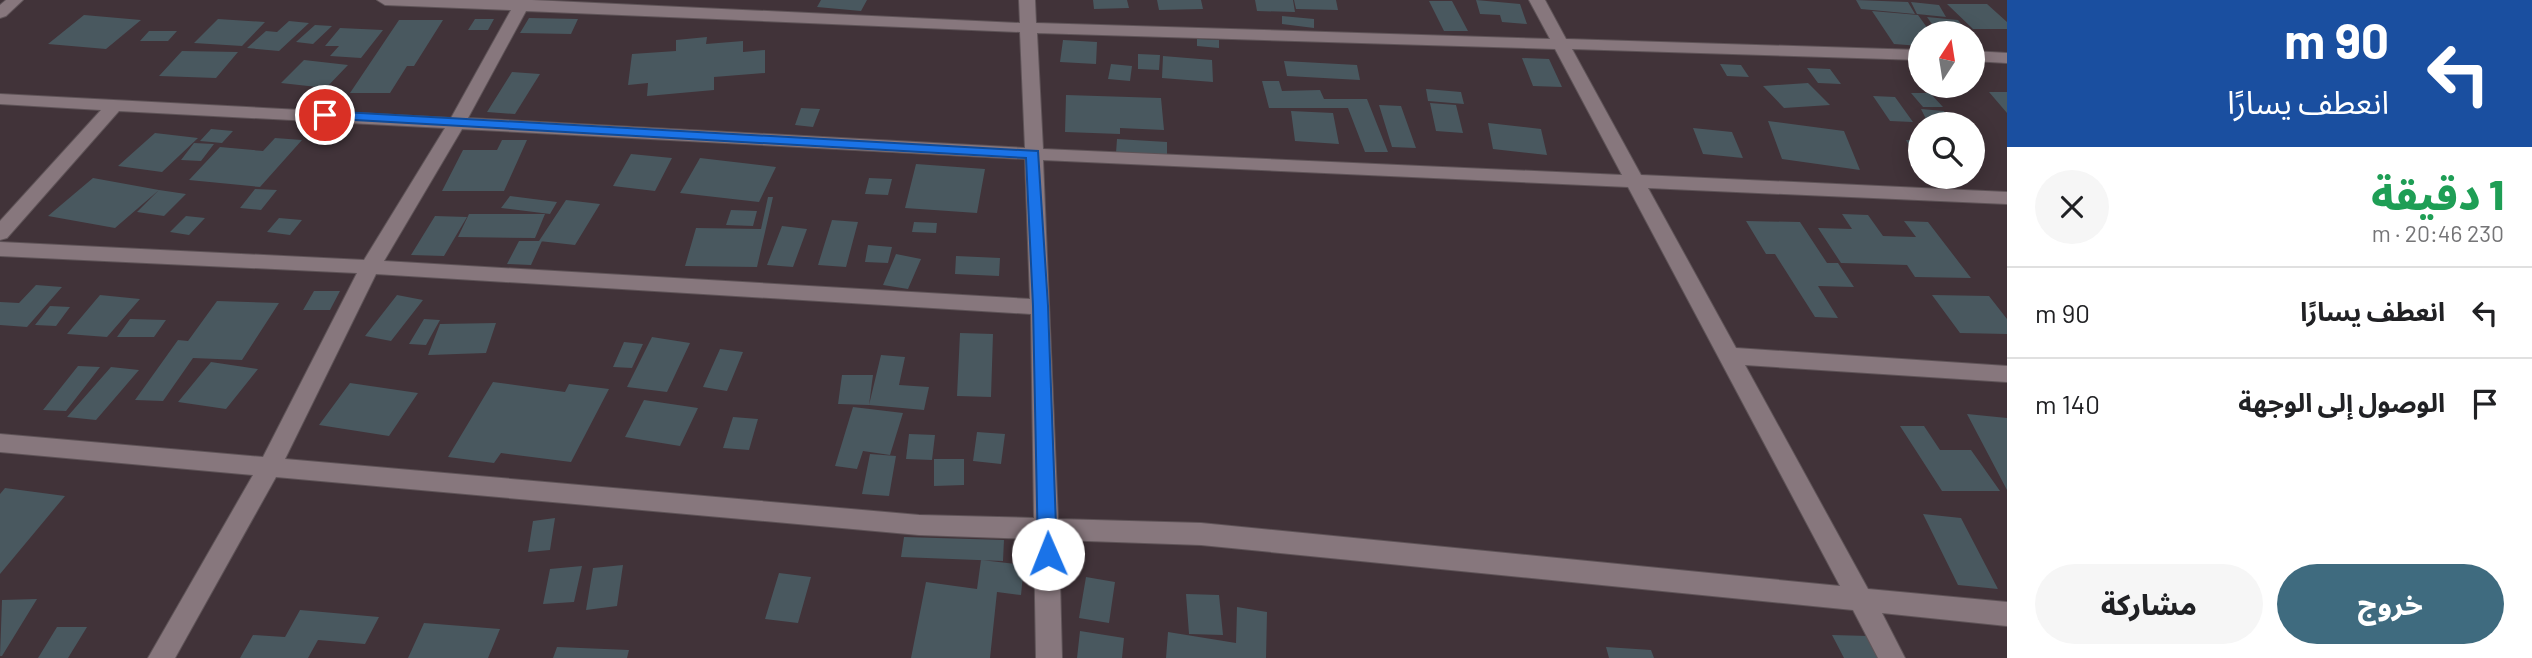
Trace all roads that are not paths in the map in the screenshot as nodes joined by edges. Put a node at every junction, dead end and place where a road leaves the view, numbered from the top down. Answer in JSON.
{"nodes":[{"id":1,"x":15,"y":0,"type":"edge"},
{"id":2,"x":385,"y":0,"type":"edge"},
{"id":3,"x":1027,"y":0,"type":"edge"},
{"id":4,"x":1537,"y":0,"type":"edge"},
{"id":5,"x":522,"y":3,"type":"edge"},
{"id":6,"x":0,"y":13,"type":"edge"},
{"id":7,"x":1028,"y":28,"type":"junction"},
{"id":8,"x":1559,"y":43,"type":"junction"},
{"id":9,"x":1908,"y":55,"type":"edge"},
{"id":10,"x":1985,"y":57,"type":"edge"},
{"id":11,"x":2007,"y":58,"type":"edge"},
{"id":12,"x":0,"y":99,"type":"edge"},
{"id":13,"x":115,"y":104,"type":"junction"},
{"id":14,"x":457,"y":122,"type":"junction"},
{"id":15,"x":1033,"y":154,"type":"junction"},
{"id":16,"x":1637,"y":182,"type":"junction"},
{"id":17,"x":2007,"y":198,"type":"edge"},
{"id":18,"x":0,"y":233,"type":"edge"},
{"id":19,"x":0,"y":249,"type":"edge"},
{"id":20,"x":370,"y":267,"type":"junction"},
{"id":21,"x":1041,"y":306,"type":"junction"},
{"id":22,"x":1731,"y":356,"type":"junction"},
{"id":23,"x":2007,"y":374,"type":"edge"},
{"id":24,"x":0,"y":443,"type":"edge"},
{"id":25,"x":270,"y":466,"type":"junction"},
{"id":26,"x":1047,"y":528,"type":"junction"},
{"id":27,"x":1859,"y":600,"type":"junction"},
{"id":28,"x":2007,"y":614,"type":"edge"},
{"id":29,"x":161,"y":658,"type":"edge"},
{"id":30,"x":1049,"y":658,"type":"edge"},
{"id":31,"x":1892,"y":658,"type":"edge"}],
"edges":[{"from":1,"to":6,"type":"street"},
{"from":2,"to":5,"type":"street"},
{"from":3,"to":7,"type":"street"},
{"from":4,"to":8,"type":"street"},
{"from":5,"to":7,"type":"street"},
{"from":5,"to":14,"type":"street"},
{"from":7,"to":8,"type":"street"},
{"from":7,"to":15,"type":"street"},
{"from":8,"to":9,"type":"street"},
{"from":8,"to":16,"type":"street"},
{"from":10,"to":11,"type":"street"},
{"from":12,"to":13,"type":"street"},
{"from":13,"to":14,"type":"street"},
{"from":13,"to":18,"type":"street"},
{"from":14,"to":15,"type":"street"},
{"from":14,"to":20,"type":"street"},
{"from":15,"to":16,"type":"street"},
{"from":15,"to":21,"type":"street"},
{"from":16,"to":17,"type":"street"},
{"from":16,"to":22,"type":"street"},
{"from":19,"to":20,"type":"street"},
{"from":20,"to":21,"type":"street"},
{"from":20,"to":25,"type":"street"},
{"from":21,"to":26,"type":"street"},
{"from":22,"to":23,"type":"street"},
{"from":22,"to":27,"type":"street"},
{"from":24,"to":25,"type":"street"},
{"from":25,"to":26,"type":"street"},
{"from":25,"to":29,"type":"street"},
{"from":26,"to":27,"type":"street"},
{"from":26,"to":30,"type":"street"},
{"from":27,"to":28,"type":"street"},
{"from":27,"to":31,"type":"street"}]}
